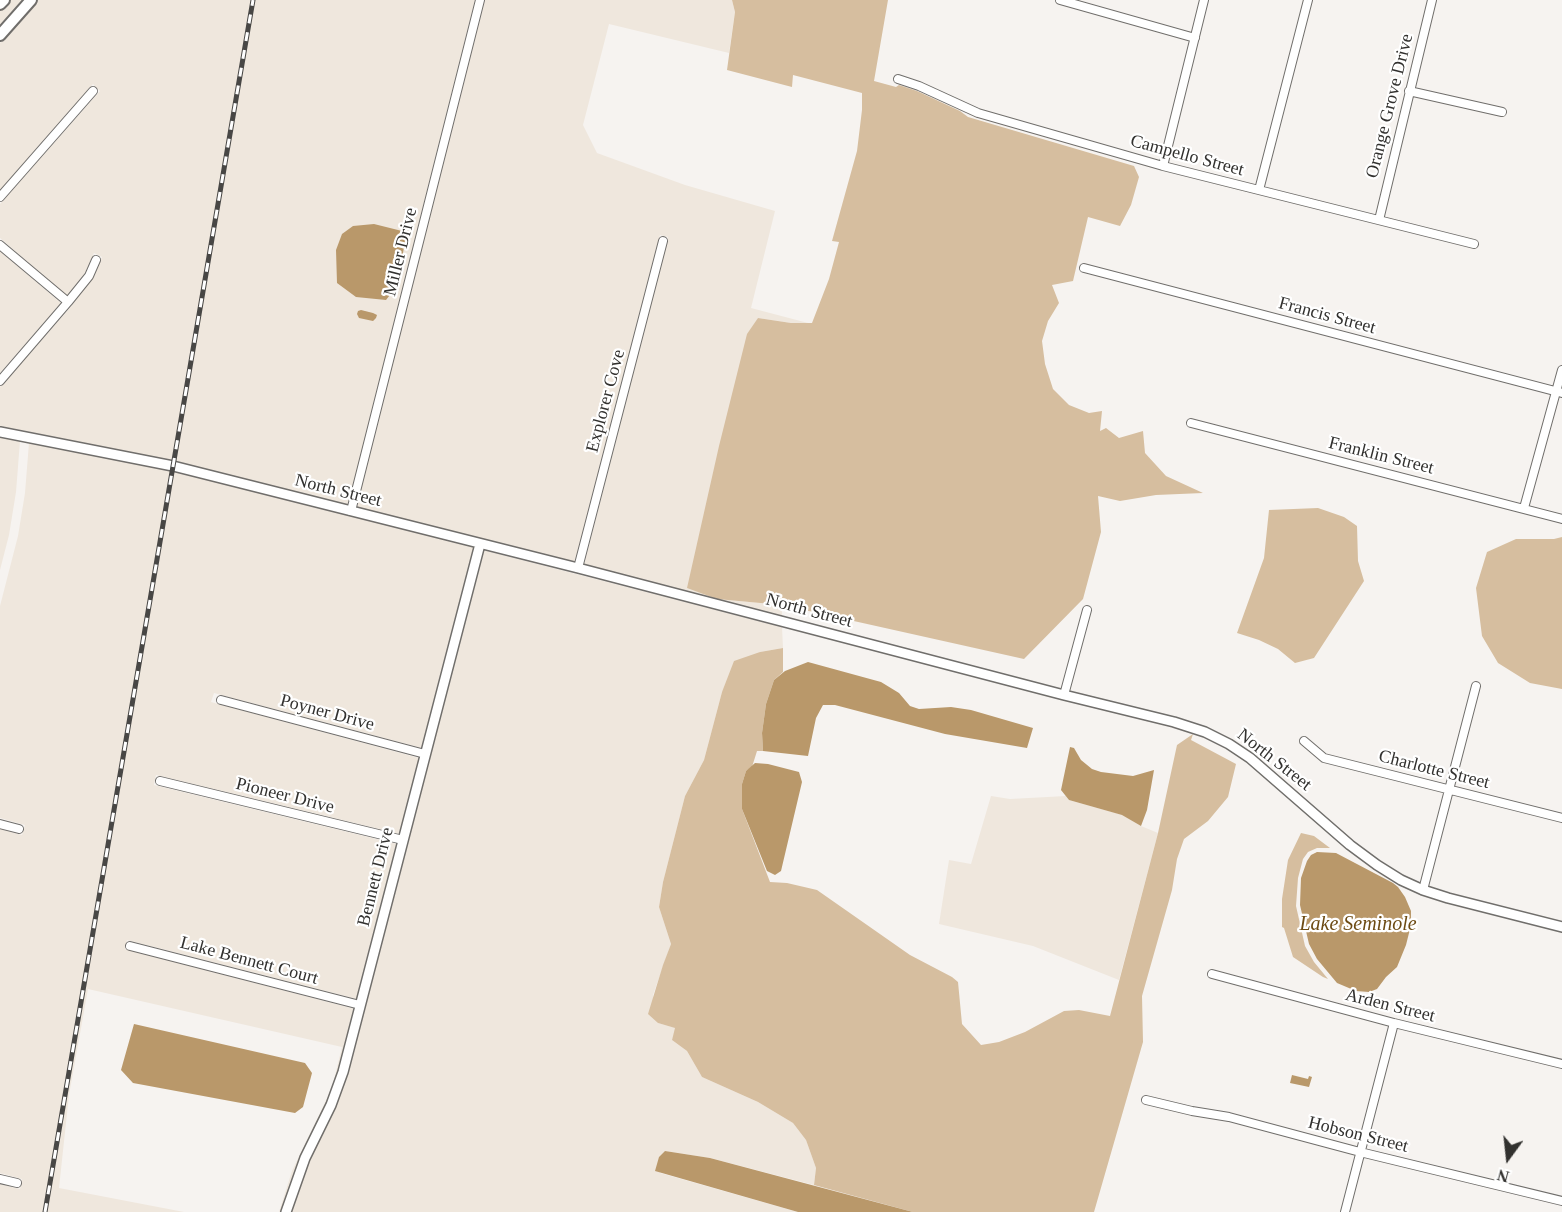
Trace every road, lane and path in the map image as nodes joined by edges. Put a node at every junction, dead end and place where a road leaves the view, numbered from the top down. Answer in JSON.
{"nodes":[{"id":1,"x":4,"y":0,"type":"edge"},
{"id":2,"x":31,"y":0,"type":"edge"},
{"id":3,"x":480,"y":0,"type":"edge"},
{"id":4,"x":1060,"y":0,"type":"edge"},
{"id":5,"x":1204,"y":0,"type":"edge"},
{"id":6,"x":1308,"y":0,"type":"edge"},
{"id":7,"x":1432,"y":0,"type":"edge"},
{"id":8,"x":0,"y":4,"type":"edge"},
{"id":9,"x":0,"y":35,"type":"edge"},
{"id":10,"x":1195,"y":38,"type":"junction"},
{"id":11,"x":898,"y":79,"type":"dead end"},
{"id":12,"x":1409,"y":90,"type":"junction"},
{"id":13,"x":93,"y":91,"type":"dead end"},
{"id":14,"x":1502,"y":112,"type":"dead end"},
{"id":15,"x":1163,"y":166,"type":"junction"},
{"id":16,"x":1259,"y":190,"type":"junction"},
{"id":17,"x":0,"y":197,"type":"edge"},
{"id":18,"x":1378,"y":220,"type":"junction"},
{"id":19,"x":663,"y":241,"type":"dead end"},
{"id":20,"x":1474,"y":244,"type":"dead end"},
{"id":21,"x":0,"y":245,"type":"edge"},
{"id":22,"x":96,"y":260,"type":"dead end"},
{"id":23,"x":1084,"y":268,"type":"dead end"},
{"id":24,"x":68,"y":303,"type":"junction"},
{"id":25,"x":1562,"y":370,"type":"edge"},
{"id":26,"x":0,"y":381,"type":"edge"},
{"id":27,"x":1559,"y":392,"type":"edge"},
{"id":28,"x":1191,"y":423,"type":"dead end"},
{"id":29,"x":0,"y":432,"type":"edge"},
{"id":30,"x":1524,"y":508,"type":"junction"},
{"id":31,"x":351,"y":512,"type":"junction"},
{"id":32,"x":1562,"y":519,"type":"edge"},
{"id":33,"x":480,"y":544,"type":"junction"},
{"id":34,"x":578,"y":568,"type":"junction"},
{"id":35,"x":1087,"y":610,"type":"dead end"},
{"id":36,"x":1476,"y":686,"type":"dead end"},
{"id":37,"x":1064,"y":695,"type":"junction"},
{"id":38,"x":221,"y":700,"type":"dead end"},
{"id":39,"x":1304,"y":741,"type":"dead end"},
{"id":40,"x":425,"y":754,"type":"junction"},
{"id":41,"x":160,"y":781,"type":"dead end"},
{"id":42,"x":1448,"y":788,"type":"junction"},
{"id":43,"x":1562,"y":818,"type":"edge"},
{"id":44,"x":0,"y":824,"type":"edge"},
{"id":45,"x":19,"y":829,"type":"dead end"},
{"id":46,"x":403,"y":840,"type":"junction"},
{"id":47,"x":1423,"y":890,"type":"junction"},
{"id":48,"x":1562,"y":927,"type":"edge"},
{"id":49,"x":130,"y":946,"type":"dead end"},
{"id":50,"x":1212,"y":974,"type":"dead end"},
{"id":51,"x":360,"y":1005,"type":"junction"},
{"id":52,"x":1394,"y":1023,"type":"junction"},
{"id":53,"x":1562,"y":1064,"type":"edge"},
{"id":54,"x":1146,"y":1100,"type":"dead end"},
{"id":55,"x":1360,"y":1152,"type":"junction"},
{"id":56,"x":0,"y":1179,"type":"edge"},
{"id":57,"x":17,"y":1183,"type":"dead end"},
{"id":58,"x":1562,"y":1201,"type":"edge"},
{"id":59,"x":286,"y":1212,"type":"edge"},
{"id":60,"x":1345,"y":1212,"type":"edge"}],
"edges":[{"from":1,"to":8,"type":"main road"},
{"from":2,"to":9,"type":"main road"},
{"from":3,"to":31,"type":"street","name":"Miller Drive"},
{"from":4,"to":10,"type":"street"},
{"from":5,"to":10,"type":"street"},
{"from":6,"to":16,"type":"street"},
{"from":7,"to":12,"type":"street","name":"Orange Grove Drive"},
{"from":10,"to":15,"type":"street"},
{"from":11,"to":15,"type":"street","name":"Campello Street"},
{"from":12,"to":14,"type":"street"},
{"from":12,"to":18,"type":"street","name":"Orange Grove Drive"},
{"from":13,"to":17,"type":"street"},
{"from":15,"to":16,"type":"street","name":"Campello Street"},
{"from":16,"to":18,"type":"street","name":"Campello Street"},
{"from":18,"to":20,"type":"street","name":"Campello Street"},
{"from":19,"to":34,"type":"street","name":"Explorer Cove"},
{"from":21,"to":24,"type":"street"},
{"from":22,"to":24,"type":"street"},
{"from":23,"to":27,"type":"street","name":"Francis Street"},
{"from":24,"to":26,"type":"street"},
{"from":25,"to":27,"type":"street"},
{"from":27,"to":30,"type":"street"},
{"from":28,"to":30,"type":"street","name":"Franklin Street"},
{"from":29,"to":31,"type":"street","name":"North Street"},
{"from":30,"to":32,"type":"street","name":"Franklin Street"},
{"from":31,"to":33,"type":"street","name":"North Street"},
{"from":33,"to":34,"type":"street","name":"North Street"},
{"from":33,"to":40,"type":"street","name":"Bennett Drive"},
{"from":34,"to":37,"type":"street","name":"North Street"},
{"from":35,"to":37,"type":"street"},
{"from":36,"to":42,"type":"street"},
{"from":37,"to":47,"type":"street","name":"North Street"},
{"from":38,"to":40,"type":"street","name":"Poyner Drive"},
{"from":39,"to":42,"type":"street","name":"Charlotte Street"},
{"from":40,"to":46,"type":"street","name":"Bennett Drive"},
{"from":41,"to":46,"type":"street","name":"Pioneer Drive"},
{"from":42,"to":43,"type":"street","name":"Charlotte Street"},
{"from":42,"to":47,"type":"street"},
{"from":44,"to":45,"type":"street"},
{"from":46,"to":51,"type":"street","name":"Bennett Drive"},
{"from":47,"to":48,"type":"street","name":"North Street"},
{"from":49,"to":51,"type":"street","name":"Lake Bennett Court"},
{"from":50,"to":52,"type":"street","name":"Arden Street"},
{"from":51,"to":59,"type":"street","name":"Bennett Drive"},
{"from":52,"to":53,"type":"street","name":"Arden Street"},
{"from":52,"to":55,"type":"street"},
{"from":54,"to":55,"type":"street","name":"Hobson Street"},
{"from":55,"to":58,"type":"street","name":"Hobson Street"},
{"from":55,"to":60,"type":"street"},
{"from":56,"to":57,"type":"street"}]}
